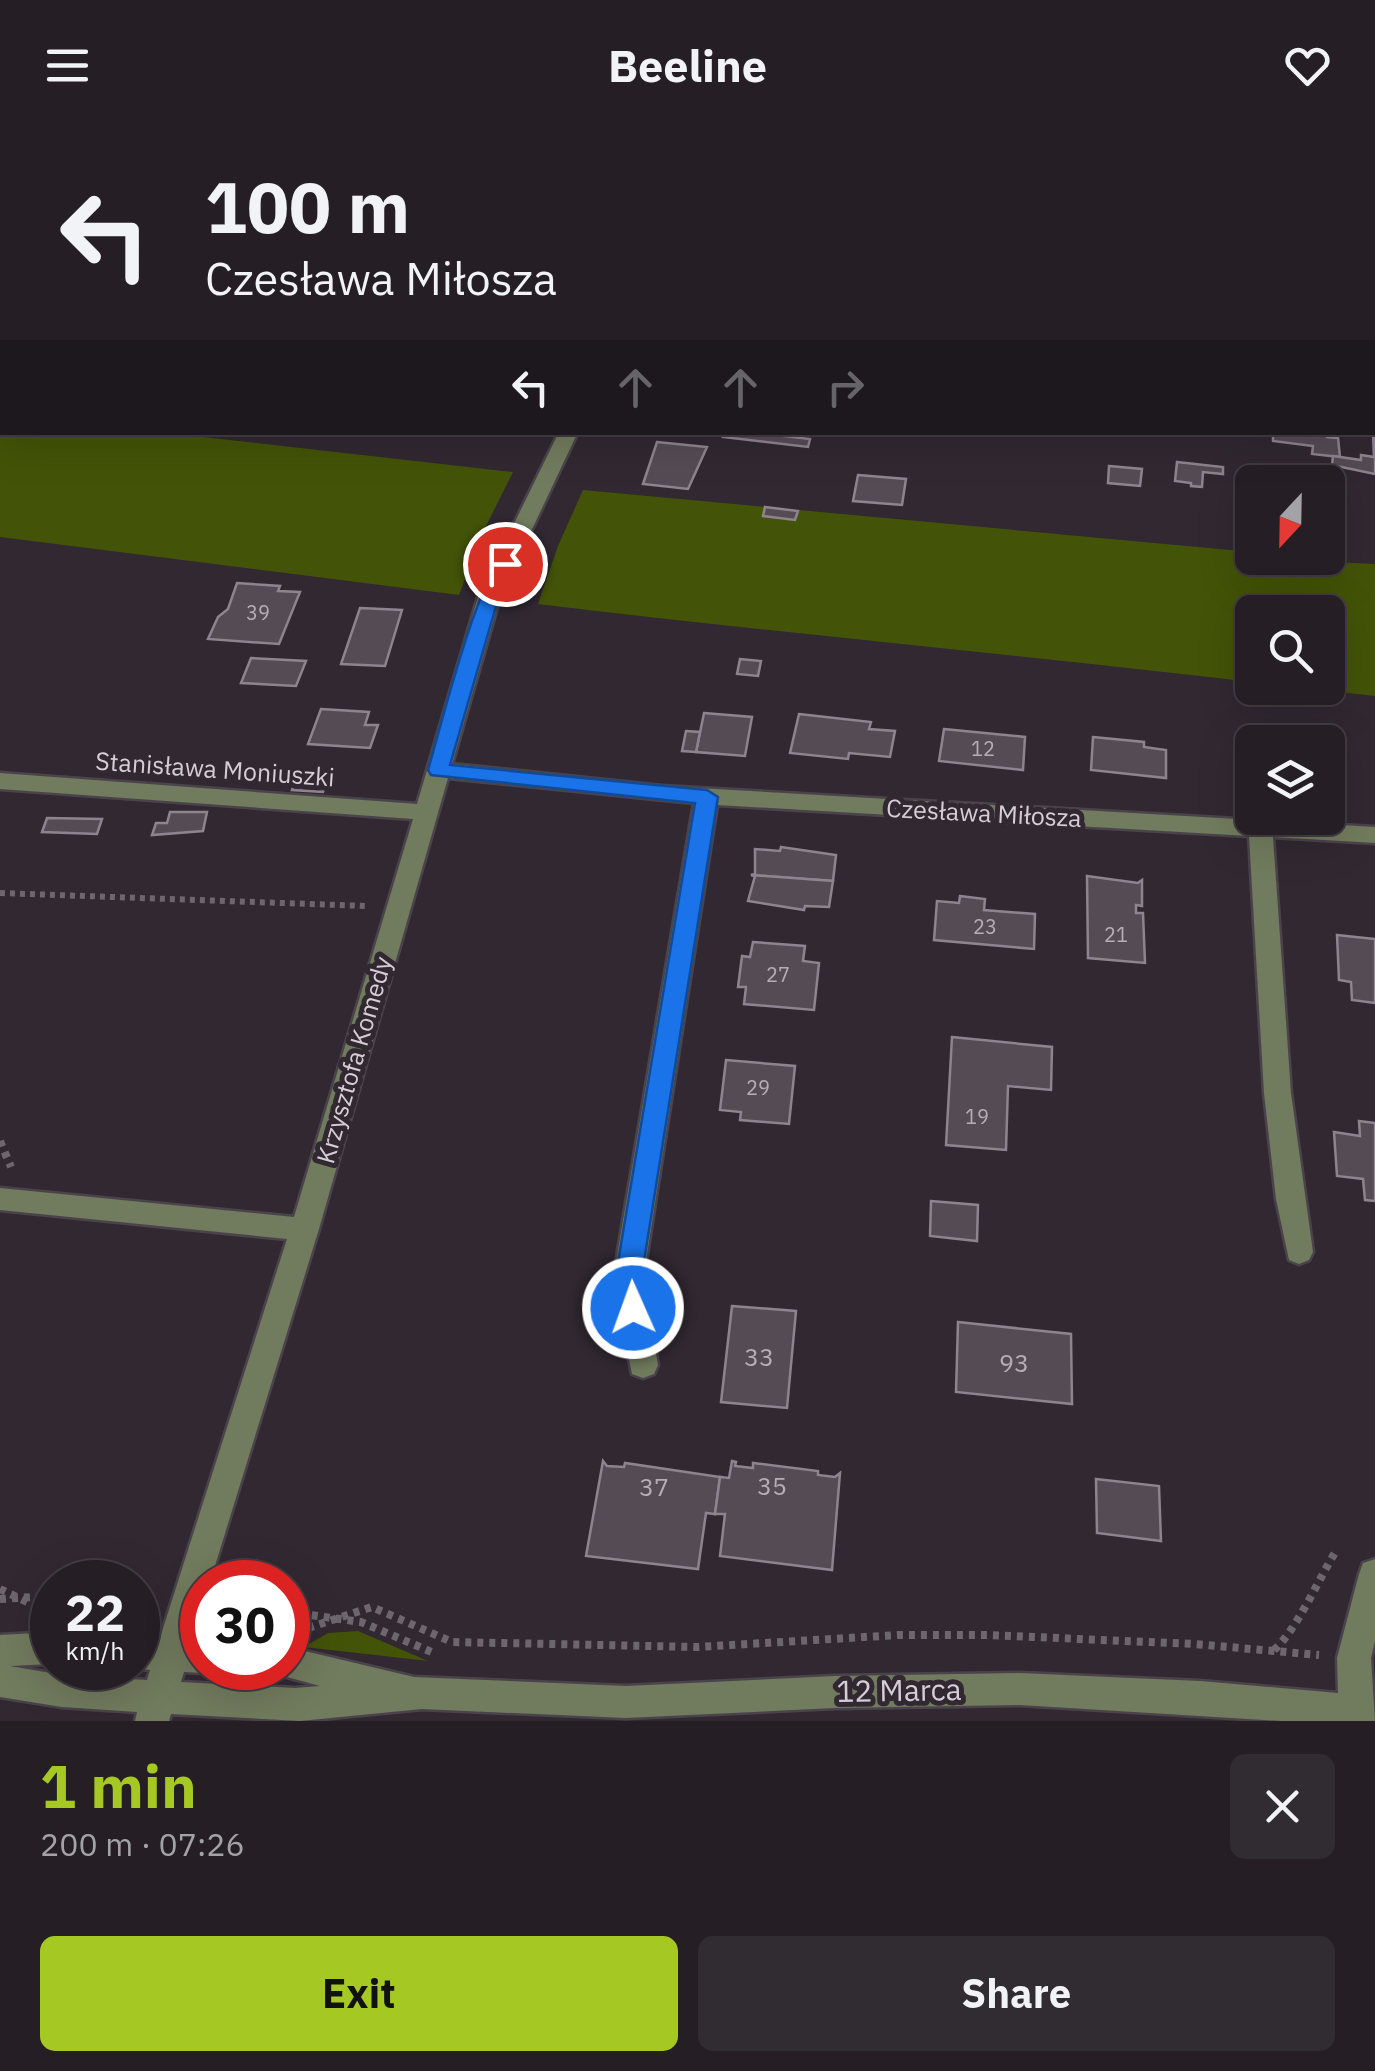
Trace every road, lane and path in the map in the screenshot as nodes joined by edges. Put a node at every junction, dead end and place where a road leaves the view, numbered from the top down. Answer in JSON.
{"nodes":[{"id":1,"x":568,"y":435,"type":"edge"},
{"id":2,"x":438,"y":770,"type":"junction"},
{"id":3,"x":0,"y":781,"type":"edge"},
{"id":4,"x":707,"y":797,"type":"junction"},
{"id":5,"x":426,"y":812,"type":"junction"},
{"id":6,"x":1235,"y":826,"type":"edge"},
{"id":7,"x":1345,"y":833,"type":"edge"},
{"id":8,"x":1262,"y":835,"type":"edge"},
{"id":9,"x":1375,"y":835,"type":"edge"},
{"id":10,"x":0,"y":893,"type":"edge"},
{"id":11,"x":398,"y":908,"type":"junction"},
{"id":12,"x":0,"y":1199,"type":"edge"},
{"id":13,"x":305,"y":1229,"type":"junction"},
{"id":14,"x":1298,"y":1252,"type":"dead end"},
{"id":15,"x":643,"y":1365,"type":"dead end"},
{"id":16,"x":1336,"y":1551,"type":"dead end"},
{"id":17,"x":1375,"y":1574,"type":"edge"},
{"id":18,"x":0,"y":1589,"type":"edge"},
{"id":19,"x":30,"y":1597,"type":"edge"},
{"id":20,"x":19,"y":1598,"type":"junction"},
{"id":21,"x":0,"y":1599,"type":"edge"},
{"id":22,"x":30,"y":1603,"type":"edge"},
{"id":23,"x":310,"y":1627,"type":"edge"},
{"id":24,"x":30,"y":1649,"type":"edge"},
{"id":25,"x":0,"y":1651,"type":"edge"},
{"id":26,"x":1271,"y":1651,"type":"junction"},
{"id":27,"x":170,"y":1655,"type":"edge"},
{"id":28,"x":1354,"y":1658,"type":"junction"},
{"id":29,"x":310,"y":1668,"type":"edge"},
{"id":30,"x":0,"y":1681,"type":"edge"},
{"id":31,"x":422,"y":1693,"type":"junction"},
{"id":32,"x":156,"y":1709,"type":"edge"},
{"id":33,"x":1365,"y":1712,"type":"edge"}],
"edges":[{"from":1,"to":2,"type":"street","name":"Krzysztofa Komedy"},
{"from":2,"to":4,"type":"street","name":"Czesława Miłosza"},
{"from":2,"to":5,"type":"street","name":"Krzysztofa Komedy"},
{"from":3,"to":5,"type":"street","name":"Stanisława Moniuszki"},
{"from":4,"to":6,"type":"street","name":"Czesława Miłosza"},
{"from":4,"to":15,"type":"street"},
{"from":5,"to":11,"type":"street","name":"Krzysztofa Komedy"},
{"from":7,"to":9,"type":"street","name":"Czesława Miłosza"},
{"from":8,"to":14,"type":"street"},
{"from":10,"to":11,"type":"path"},
{"from":11,"to":13,"type":"street","name":"Krzysztofa Komedy"},
{"from":12,"to":13,"type":"street"},
{"from":13,"to":27,"type":"street","name":"Krzysztofa Komedy"},
{"from":16,"to":26,"type":"path"},
{"from":17,"to":28,"type":"street"},
{"from":18,"to":20,"type":"path"},
{"from":19,"to":20,"type":"path"},
{"from":20,"to":21,"type":"path"},
{"from":20,"to":22,"type":"path"},
{"from":23,"to":26,"type":"path"},
{"from":24,"to":25,"type":"street"},
{"from":26,"to":28,"type":"path"},
{"from":27,"to":32,"type":"street","name":"Krzysztofa Komedy"},
{"from":28,"to":33,"type":"street"},
{"from":29,"to":31,"type":"street","name":"12 Marca"},
{"from":30,"to":32,"type":"street","name":"12 Marca"},
{"from":31,"to":32,"type":"street","name":"12 Marca"},
{"from":31,"to":33,"type":"street","name":"12 Marca"}]}
